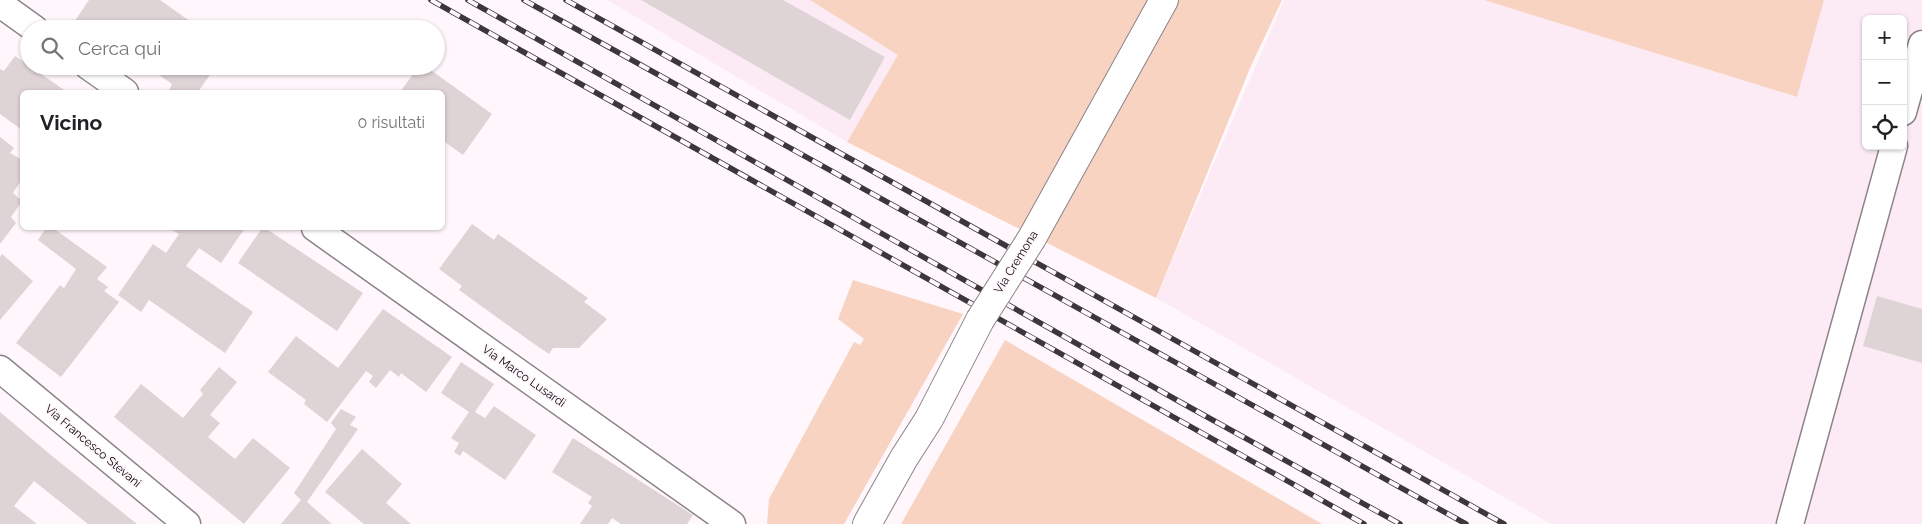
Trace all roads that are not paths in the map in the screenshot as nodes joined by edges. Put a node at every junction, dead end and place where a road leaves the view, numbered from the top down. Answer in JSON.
{"nodes":[{"id":1,"x":1164,"y":0,"type":"edge"},
{"id":2,"x":0,"y":4,"type":"edge"},
{"id":3,"x":22,"y":20,"type":"edge"},
{"id":4,"x":1922,"y":44,"type":"edge"},
{"id":5,"x":101,"y":75,"type":"edge"},
{"id":6,"x":122,"y":90,"type":"edge"},
{"id":7,"x":1905,"y":105,"type":"edge"},
{"id":8,"x":1893,"y":150,"type":"edge"},
{"id":9,"x":318,"y":230,"type":"edge"},
{"id":10,"x":0,"y":369,"type":"edge"},
{"id":11,"x":187,"y":524,"type":"edge"},
{"id":12,"x":732,"y":524,"type":"edge"},
{"id":13,"x":868,"y":524,"type":"edge"},
{"id":14,"x":1790,"y":524,"type":"edge"}],
"edges":[{"from":1,"to":13,"type":"main road","name":"Via Cremona","bridge":true},
{"from":2,"to":3,"type":"street"},
{"from":4,"to":7,"type":"street"},
{"from":5,"to":6,"type":"street"},
{"from":8,"to":14,"type":"street"},
{"from":9,"to":12,"type":"street","name":"Via Marco Lusardi"},
{"from":10,"to":11,"type":"street","name":"Via Francesco Stevani"}]}
